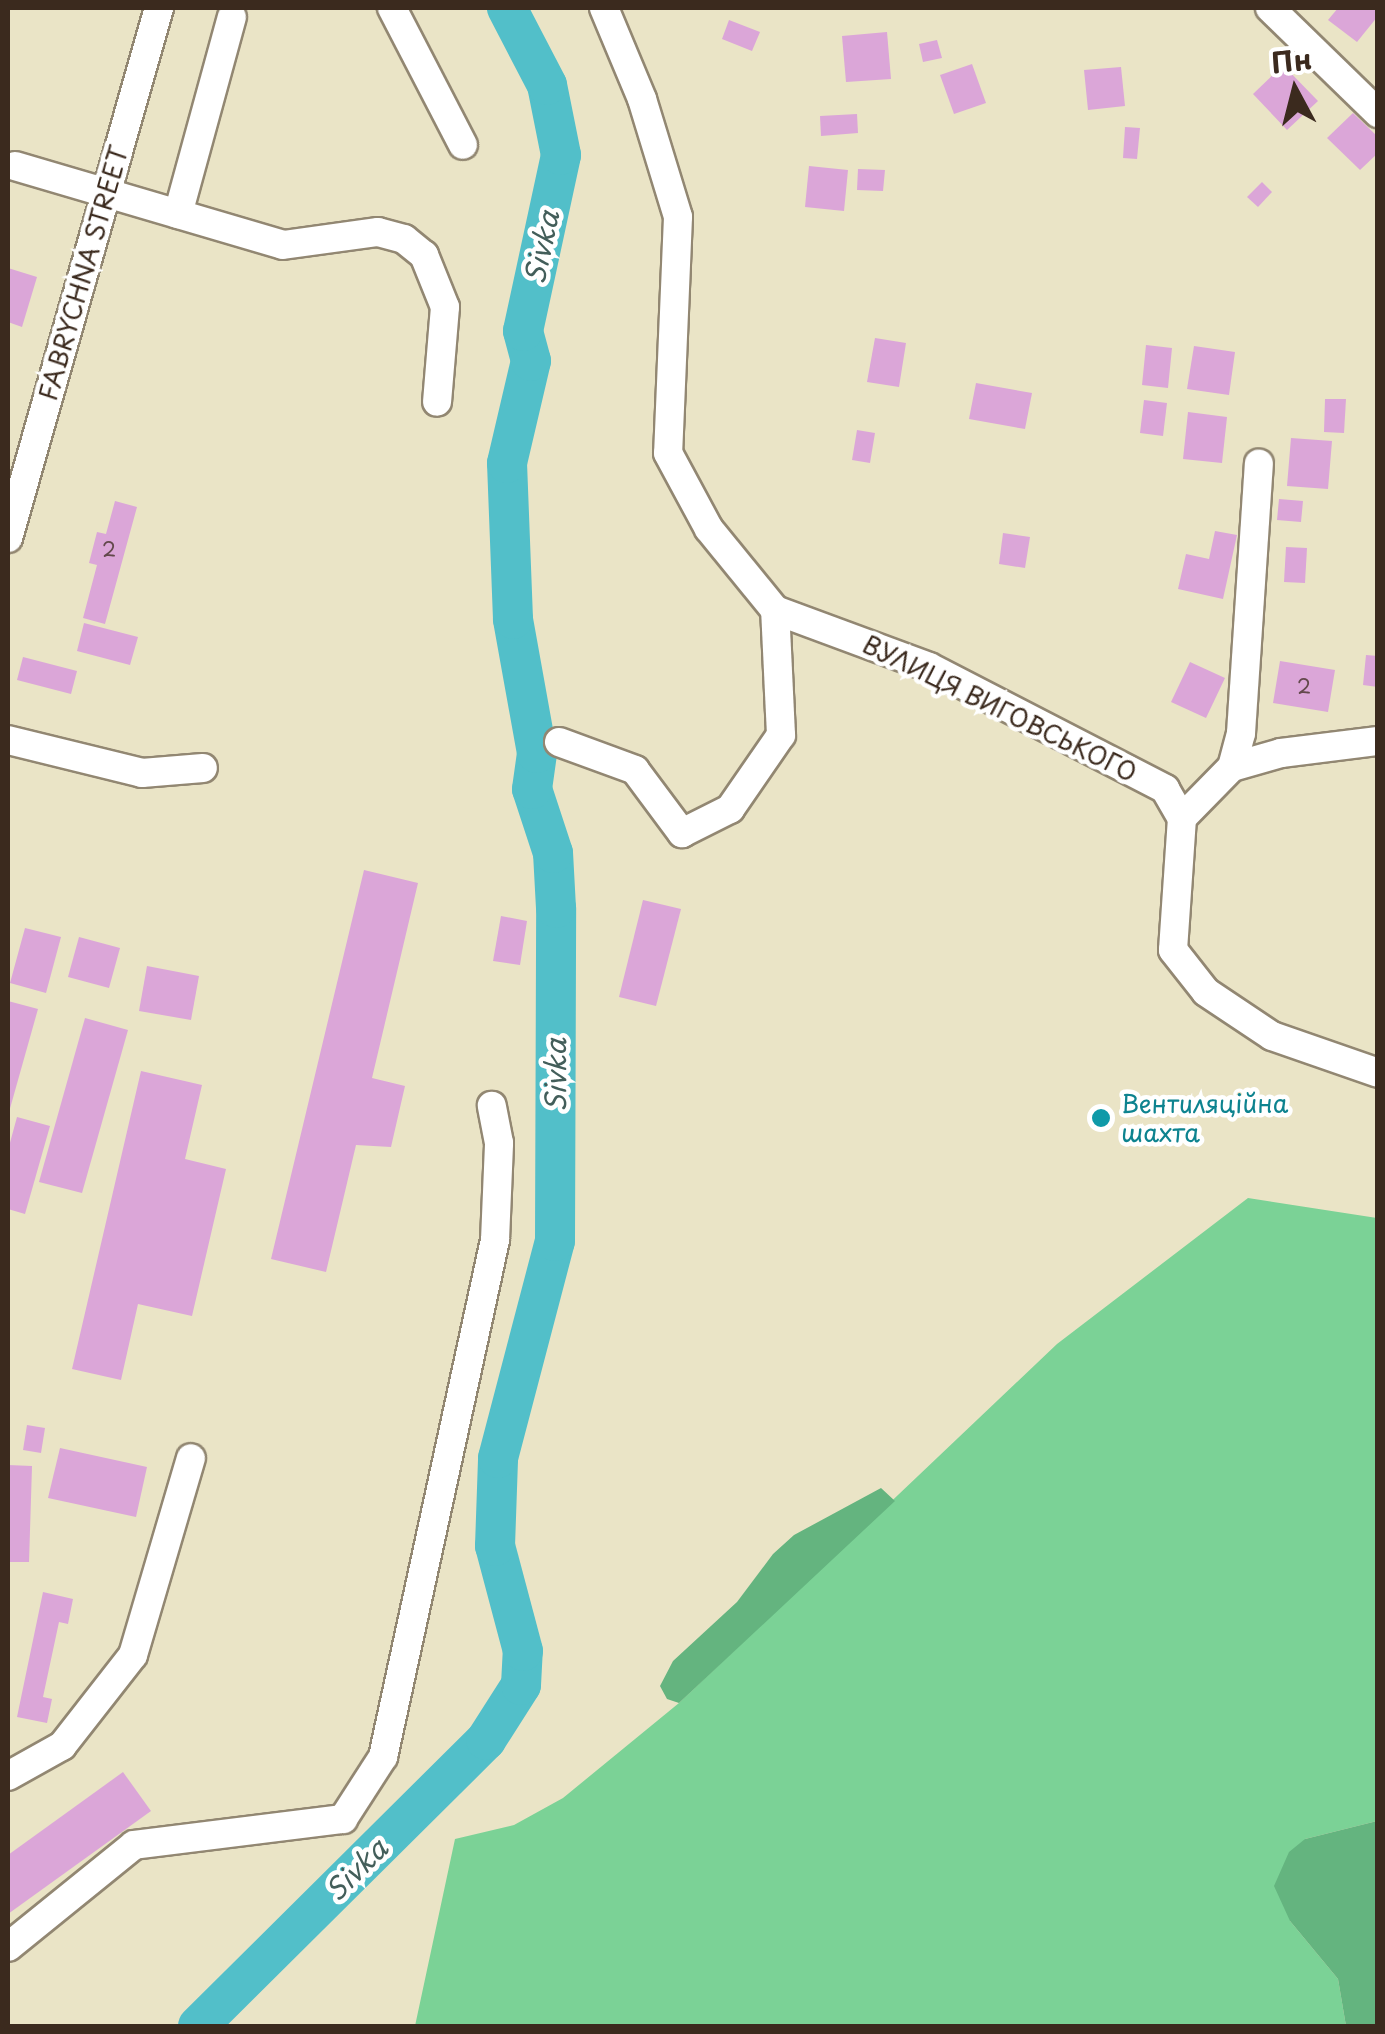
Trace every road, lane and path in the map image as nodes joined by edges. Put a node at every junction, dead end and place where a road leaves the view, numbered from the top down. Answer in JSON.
{"nodes":[{"id":1,"x":159,"y":8,"type":"edge"},
{"id":2,"x":392,"y":8,"type":"edge"},
{"id":3,"x":604,"y":8,"type":"edge"},
{"id":4,"x":1270,"y":8,"type":"edge"},
{"id":5,"x":232,"y":17,"type":"dead end"},
{"id":6,"x":1378,"y":113,"type":"edge"},
{"id":7,"x":463,"y":146,"type":"dead end"},
{"id":8,"x":15,"y":166,"type":"dead end"},
{"id":9,"x":106,"y":194,"type":"junction"},
{"id":10,"x":178,"y":214,"type":"junction"},
{"id":11,"x":437,"y":402,"type":"dead end"},
{"id":12,"x":1258,"y":464,"type":"dead end"},
{"id":13,"x":8,"y":538,"type":"edge"},
{"id":14,"x":774,"y":610,"type":"junction"},
{"id":15,"x":8,"y":740,"type":"edge"},
{"id":16,"x":1378,"y":741,"type":"edge"},
{"id":17,"x":559,"y":742,"type":"dead end"},
{"id":18,"x":1232,"y":767,"type":"junction"},
{"id":19,"x":204,"y":768,"type":"dead end"},
{"id":20,"x":1182,"y":818,"type":"junction"},
{"id":21,"x":1378,"y":1073,"type":"edge"},
{"id":22,"x":492,"y":1106,"type":"dead end"},
{"id":23,"x":192,"y":1458,"type":"dead end"},
{"id":24,"x":8,"y":1776,"type":"edge"},
{"id":25,"x":8,"y":1947,"type":"edge"}],
"edges":[{"from":1,"to":9,"type":"street","name":"FABRYCHNA STREET"},
{"from":2,"to":7,"type":"street"},
{"from":3,"to":14,"type":"street"},
{"from":4,"to":6,"type":"street"},
{"from":5,"to":10,"type":"street"},
{"from":8,"to":9,"type":"street"},
{"from":9,"to":10,"type":"street"},
{"from":9,"to":13,"type":"street","name":"FABRYCHNA STREET"},
{"from":10,"to":11,"type":"street"},
{"from":12,"to":18,"type":"street"},
{"from":14,"to":17,"type":"street"},
{"from":14,"to":20,"type":"street","name":"ВУЛИЦЯ ВИГОВСЬКОГО"},
{"from":15,"to":19,"type":"street"},
{"from":16,"to":18,"type":"street"},
{"from":18,"to":20,"type":"street"},
{"from":20,"to":21,"type":"street"},
{"from":22,"to":25,"type":"street"},
{"from":23,"to":24,"type":"street"}]}
